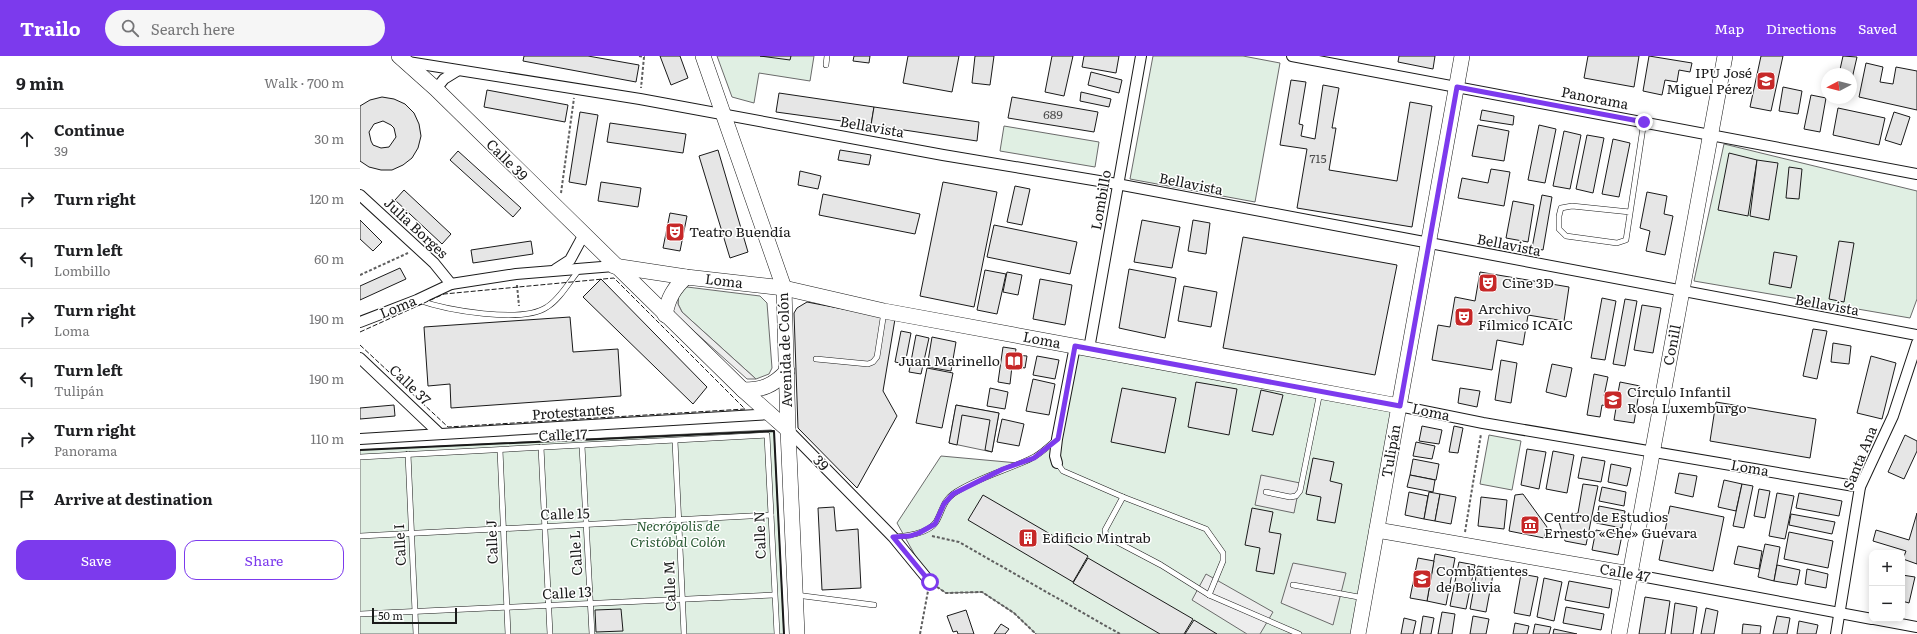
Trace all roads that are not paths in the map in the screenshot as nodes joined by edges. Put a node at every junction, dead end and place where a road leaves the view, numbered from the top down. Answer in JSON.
{"nodes":[{"id":1,"x":703,"y":56,"type":"edge"},
{"id":2,"x":827,"y":56,"type":"edge"},
{"id":3,"x":1141,"y":56,"type":"edge"},
{"id":4,"x":1292,"y":56,"type":"edge"},
{"id":5,"x":1462,"y":56,"type":"edge"},
{"id":6,"x":1725,"y":56,"type":"edge"},
{"id":7,"x":402,"y":59,"type":"edge"},
{"id":8,"x":826,"y":65,"type":"dead end"},
{"id":9,"x":458,"y":70,"type":"junction"},
{"id":10,"x":1457,"y":87,"type":"junction"},
{"id":11,"x":436,"y":89,"type":"junction"},
{"id":12,"x":725,"y":115,"type":"junction"},
{"id":13,"x":1644,"y":122,"type":"junction"},
{"id":14,"x":1711,"y":134,"type":"junction"},
{"id":15,"x":1917,"y":174,"type":"edge"},
{"id":16,"x":1117,"y":184,"type":"junction"},
{"id":17,"x":360,"y":194,"type":"edge"},
{"id":18,"x":1630,"y":212,"type":"junction"},
{"id":19,"x":583,"y":236,"type":"junction"},
{"id":20,"x":1428,"y":244,"type":"junction"},
{"id":21,"x":614,"y":266,"type":"junction"},
{"id":22,"x":579,"y":269,"type":"junction"},
{"id":23,"x":554,"y":270,"type":"junction"},
{"id":24,"x":686,"y":277,"type":"junction"},
{"id":25,"x":451,"y":284,"type":"junction"},
{"id":26,"x":784,"y":288,"type":"junction"},
{"id":27,"x":1682,"y":292,"type":"junction"},
{"id":28,"x":417,"y":300,"type":"junction"},
{"id":29,"x":884,"y":312,"type":"junction"},
{"id":30,"x":665,"y":315,"type":"junction"},
{"id":31,"x":360,"y":322,"type":"edge"},
{"id":32,"x":1917,"y":336,"type":"edge"},
{"id":33,"x":1917,"y":343,"type":"edge"},
{"id":34,"x":1082,"y":347,"type":"junction"},
{"id":35,"x":360,"y":358,"type":"edge"},
{"id":36,"x":816,"y":359,"type":"dead end"},
{"id":37,"x":787,"y":371,"type":"junction"},
{"id":38,"x":743,"y":390,"type":"junction"},
{"id":39,"x":1320,"y":391,"type":"junction"},
{"id":40,"x":1400,"y":406,"type":"junction"},
{"id":41,"x":787,"y":412,"type":"junction"},
{"id":42,"x":770,"y":414,"type":"junction"},
{"id":43,"x":788,"y":430,"type":"junction"},
{"id":44,"x":440,"y":434,"type":"junction"},
{"id":45,"x":767,"y":435,"type":"joint"},
{"id":46,"x":360,"y":439,"type":"edge"},
{"id":47,"x":1058,"y":439,"type":"junction"},
{"id":48,"x":675,"y":441,"type":"junction"},
{"id":49,"x":582,"y":446,"type":"junction"},
{"id":50,"x":541,"y":447,"type":"junction"},
{"id":51,"x":500,"y":450,"type":"junction"},
{"id":52,"x":1652,"y":451,"type":"junction"},
{"id":53,"x":408,"y":454,"type":"junction"},
{"id":54,"x":360,"y":457,"type":"edge"},
{"id":55,"x":1057,"y":463,"type":"joint"},
{"id":56,"x":1860,"y":488,"type":"junction"},
{"id":57,"x":1266,"y":492,"type":"dead end"},
{"id":58,"x":1123,"y":497,"type":"junction"},
{"id":59,"x":771,"y":515,"type":"junction"},
{"id":60,"x":679,"y":520,"type":"junction"},
{"id":61,"x":586,"y":526,"type":"junction"},
{"id":62,"x":545,"y":527,"type":"junction"},
{"id":63,"x":504,"y":529,"type":"junction"},
{"id":64,"x":1377,"y":530,"type":"junction"},
{"id":65,"x":411,"y":533,"type":"junction"},
{"id":66,"x":360,"y":536,"type":"edge"},
{"id":67,"x":893,"y":537,"type":"junction"},
{"id":68,"x":1630,"y":574,"type":"junction"},
{"id":69,"x":930,"y":582,"type":"road end"},
{"id":70,"x":1294,"y":585,"type":"dead end"},
{"id":71,"x":774,"y":595,"type":"junction"},
{"id":72,"x":795,"y":595,"type":"junction"},
{"id":73,"x":1209,"y":595,"type":"junction"},
{"id":74,"x":682,"y":599,"type":"junction"},
{"id":75,"x":1364,"y":599,"type":"junction"},
{"id":76,"x":590,"y":604,"type":"junction"},
{"id":77,"x":874,"y":605,"type":"dead end"},
{"id":78,"x":548,"y":606,"type":"junction"},
{"id":79,"x":507,"y":609,"type":"junction"},
{"id":80,"x":415,"y":612,"type":"junction"},
{"id":81,"x":1840,"y":613,"type":"junction"},
{"id":82,"x":360,"y":614,"type":"edge"},
{"id":83,"x":1869,"y":618,"type":"edge"},
{"id":84,"x":1890,"y":622,"type":"edge"},
{"id":85,"x":1917,"y":627,"type":"edge"},
{"id":86,"x":416,"y":634,"type":"edge"},
{"id":87,"x":508,"y":634,"type":"edge"},
{"id":88,"x":550,"y":634,"type":"edge"},
{"id":89,"x":592,"y":634,"type":"edge"},
{"id":90,"x":684,"y":634,"type":"edge"},
{"id":91,"x":777,"y":634,"type":"edge"},
{"id":92,"x":797,"y":634,"type":"edge"},
{"id":93,"x":1299,"y":634,"type":"edge"},
{"id":94,"x":1358,"y":634,"type":"edge"},
{"id":95,"x":1619,"y":634,"type":"edge"},
{"id":96,"x":1836,"y":634,"type":"edge"}],
"edges":[{"from":1,"to":12,"type":"street","name":"Avenida de Colón"},
{"from":2,"to":8,"type":"lane"},
{"from":3,"to":16,"type":"street","name":"Lombillo"},
{"from":4,"to":10,"type":"street","name":"Panorama"},
{"from":5,"to":10,"type":"street","name":"Tulipán"},
{"from":6,"to":14,"type":"street","name":"Conill"},
{"from":7,"to":9,"type":"street","name":"Bellavista"},
{"from":7,"to":11,"type":"street","name":"Calle 39"},
{"from":9,"to":11,"type":"street"},
{"from":9,"to":12,"type":"street","name":"Bellavista"},
{"from":10,"to":13,"type":"street","name":"Panorama"},
{"from":10,"to":20,"type":"street","name":"Tulipán"},
{"from":11,"to":19,"type":"street","name":"Calle 39"},
{"from":12,"to":16,"type":"street","name":"Bellavista"},
{"from":12,"to":26,"type":"street","name":"Avenida de Colón"},
{"from":13,"to":14,"type":"street","name":"Panorama"},
{"from":13,"to":18,"type":"lane"},
{"from":14,"to":15,"type":"street","name":"Panorama"},
{"from":14,"to":27,"type":"street","name":"Conill"},
{"from":16,"to":20,"type":"street","name":"Bellavista"},
{"from":16,"to":34,"type":"street","name":"Lombillo"},
{"from":17,"to":25,"type":"street","name":"Julia Borges"},
{"from":18,"to":18,"type":"lane"},
{"from":19,"to":21,"type":"street","name":"Calle 39"},
{"from":19,"to":23,"type":"street","name":"Loma"},
{"from":20,"to":27,"type":"street","name":"Bellavista"},
{"from":20,"to":40,"type":"street","name":"Tulipán"},
{"from":21,"to":22,"type":"street","name":"Loma"},
{"from":21,"to":24,"type":"street","name":"Loma"},
{"from":21,"to":30,"type":"street","name":"39"},
{"from":22,"to":23,"type":"street","name":"Loma"},
{"from":22,"to":28,"type":"lane"},
{"from":23,"to":25,"type":"street","name":"Loma"},
{"from":24,"to":26,"type":"street","name":"Loma"},
{"from":24,"to":30,"type":"street"},
{"from":25,"to":28,"type":"street","name":"Loma"},
{"from":26,"to":29,"type":"street","name":"Loma"},
{"from":26,"to":37,"type":"street","name":"Avenida de Colón"},
{"from":27,"to":32,"type":"street","name":"Bellavista"},
{"from":27,"to":52,"type":"street","name":"Conill"},
{"from":28,"to":31,"type":"street","name":"Loma"},
{"from":29,"to":34,"type":"street","name":"Loma"},
{"from":29,"to":36,"type":"lane"},
{"from":30,"to":38,"type":"street","name":"39"},
{"from":33,"to":56,"type":"street","name":"Santa Ana"},
{"from":34,"to":39,"type":"street","name":"Loma"},
{"from":34,"to":47,"type":"street","name":"Lombillo"},
{"from":35,"to":44,"type":"street","name":"Calle 37"},
{"from":37,"to":38,"type":"street"},
{"from":37,"to":41,"type":"street","name":"Avenida de Colón"},
{"from":38,"to":42,"type":"street","name":"39"},
{"from":39,"to":40,"type":"street","name":"Loma"},
{"from":39,"to":57,"type":"lane"},
{"from":40,"to":52,"type":"street","name":"Loma"},
{"from":40,"to":64,"type":"street","name":"Tulipán"},
{"from":41,"to":42,"type":"street","name":"Protestantes"},
{"from":41,"to":43,"type":"street","name":"Avenida de Colón"},
{"from":42,"to":43,"type":"street","name":"39"},
{"from":42,"to":44,"type":"street","name":"Protestantes"},
{"from":43,"to":67,"type":"street","name":"39"},
{"from":43,"to":72,"type":"street","name":"Avenida de Colón"},
{"from":44,"to":46,"type":"street","name":"Protestantes"},
{"from":45,"to":48,"type":"lane","name":"Calle 17"},
{"from":45,"to":59,"type":"lane","name":"Calle N"},
{"from":47,"to":55,"type":"street","name":"Lombillo"},
{"from":47,"to":67,"type":"lane"},
{"from":48,"to":49,"type":"lane","name":"Calle 17"},
{"from":48,"to":60,"type":"lane","name":"Calle M"},
{"from":49,"to":50,"type":"lane","name":"Calle 17"},
{"from":49,"to":61,"type":"lane","name":"Calle L"},
{"from":50,"to":51,"type":"lane","name":"Calle 17"},
{"from":50,"to":62,"type":"lane"},
{"from":51,"to":53,"type":"lane","name":"Calle 17"},
{"from":51,"to":63,"type":"lane","name":"Calle J"},
{"from":52,"to":56,"type":"street","name":"Loma"},
{"from":52,"to":68,"type":"street","name":"Conill"},
{"from":53,"to":54,"type":"lane","name":"Calle 17"},
{"from":53,"to":65,"type":"lane","name":"Calle I"},
{"from":55,"to":58,"type":"lane"},
{"from":56,"to":81,"type":"street","name":"Santa Ana"},
{"from":58,"to":73,"type":"lane"},
{"from":58,"to":73,"type":"lane"},
{"from":59,"to":60,"type":"lane","name":"Calle 15"},
{"from":59,"to":71,"type":"lane","name":"Calle N"},
{"from":60,"to":61,"type":"lane","name":"Calle 15"},
{"from":60,"to":74,"type":"lane","name":"Calle M"},
{"from":61,"to":62,"type":"lane","name":"Calle 15"},
{"from":61,"to":76,"type":"lane","name":"Calle L"},
{"from":62,"to":63,"type":"lane","name":"Calle 15"},
{"from":62,"to":78,"type":"lane"},
{"from":63,"to":65,"type":"lane","name":"Calle 15"},
{"from":63,"to":79,"type":"lane","name":"Calle J"},
{"from":64,"to":68,"type":"street","name":"Calle 47"},
{"from":64,"to":75,"type":"street","name":"Tulipán"},
{"from":65,"to":66,"type":"lane","name":"Calle 15"},
{"from":65,"to":80,"type":"lane","name":"Calle I"},
{"from":67,"to":69,"type":"street","name":"39"},
{"from":68,"to":81,"type":"street","name":"Calle 47"},
{"from":68,"to":95,"type":"street","name":"Conill"},
{"from":70,"to":75,"type":"lane"},
{"from":71,"to":74,"type":"lane","name":"Calle 13"},
{"from":71,"to":91,"type":"lane","name":"Calle N"},
{"from":72,"to":77,"type":"lane"},
{"from":72,"to":92,"type":"street","name":"Avenida de Colón"},
{"from":73,"to":93,"type":"lane"},
{"from":74,"to":76,"type":"lane","name":"Calle 13"},
{"from":74,"to":90,"type":"lane","name":"Calle M"},
{"from":75,"to":94,"type":"street","name":"Tulipán"},
{"from":76,"to":78,"type":"lane","name":"Calle 13"},
{"from":76,"to":89,"type":"lane","name":"Calle L"},
{"from":78,"to":79,"type":"lane","name":"Calle 13"},
{"from":78,"to":88,"type":"lane"},
{"from":79,"to":80,"type":"lane","name":"Calle 13"},
{"from":79,"to":87,"type":"lane","name":"Calle J"},
{"from":80,"to":82,"type":"lane","name":"Calle 13"},
{"from":80,"to":86,"type":"lane","name":"Calle I"},
{"from":81,"to":83,"type":"street","name":"Calle 47"},
{"from":81,"to":96,"type":"street","name":"Santa Ana"},
{"from":84,"to":85,"type":"street","name":"Calle 47"}]}
